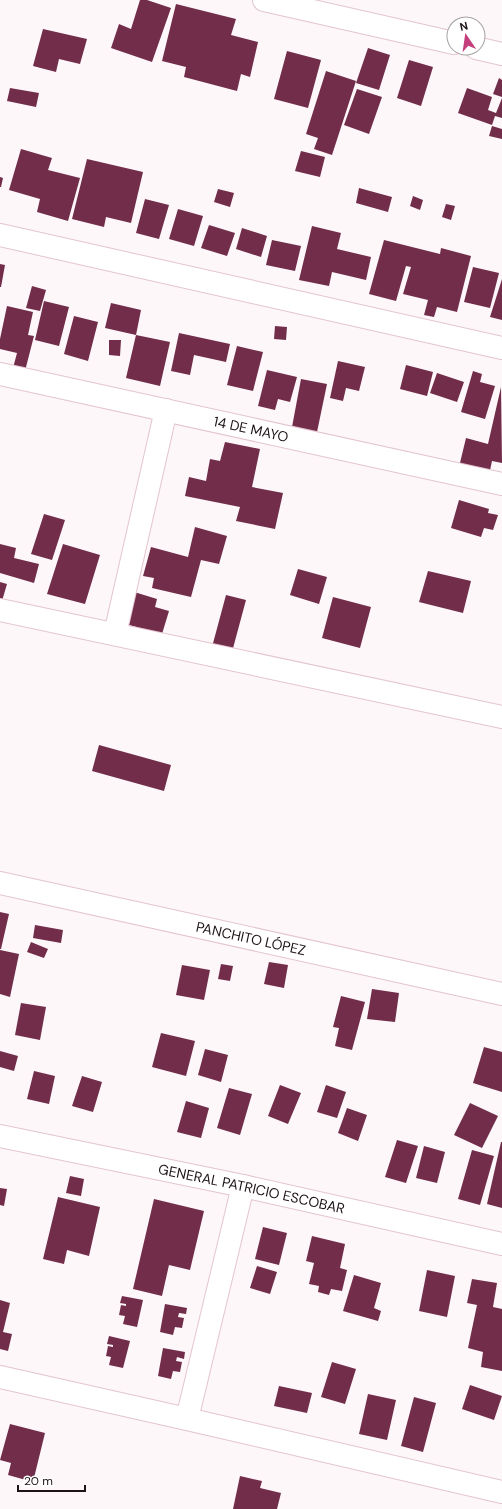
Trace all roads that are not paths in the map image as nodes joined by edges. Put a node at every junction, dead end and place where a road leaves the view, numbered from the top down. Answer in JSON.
{"nodes":[{"id":1,"x":264,"y":0,"type":"edge"},
{"id":2,"x":446,"y":41,"type":"edge"},
{"id":3,"x":486,"y":50,"type":"edge"},
{"id":4,"x":502,"y":54,"type":"edge"},
{"id":5,"x":0,"y":236,"type":"edge"},
{"id":6,"x":502,"y":348,"type":"edge"},
{"id":7,"x":0,"y":374,"type":"edge"},
{"id":8,"x":166,"y":410,"type":"junction"},
{"id":9,"x":502,"y":484,"type":"edge"},
{"id":10,"x":0,"y":610,"type":"edge"},
{"id":11,"x":115,"y":634,"type":"junction"},
{"id":12,"x":502,"y":717,"type":"edge"},
{"id":13,"x":0,"y":883,"type":"edge"},
{"id":14,"x":502,"y":994,"type":"edge"},
{"id":15,"x":0,"y":1136,"type":"edge"},
{"id":16,"x":242,"y":1186,"type":"junction"},
{"id":17,"x":502,"y":1244,"type":"edge"},
{"id":18,"x":0,"y":1377,"type":"edge"},
{"id":19,"x":187,"y":1419,"type":"junction"},
{"id":20,"x":502,"y":1492,"type":"edge"}],
"edges":[{"from":1,"to":2,"type":"street"},
{"from":3,"to":4,"type":"street"},
{"from":5,"to":6,"type":"street"},
{"from":7,"to":8,"type":"street","name":"14 DE MAYO"},
{"from":8,"to":9,"type":"street","name":"14 DE MAYO"},
{"from":8,"to":11,"type":"street"},
{"from":10,"to":11,"type":"street"},
{"from":11,"to":12,"type":"street"},
{"from":13,"to":14,"type":"street","name":"PANCHITO LÓPEZ"},
{"from":15,"to":16,"type":"street","name":"GENERAL PATRICIO ESCOBAR"},
{"from":16,"to":17,"type":"street","name":"GENERAL PATRICIO ESCOBAR"},
{"from":16,"to":19,"type":"street"},
{"from":18,"to":19,"type":"street"},
{"from":19,"to":20,"type":"street"}]}
